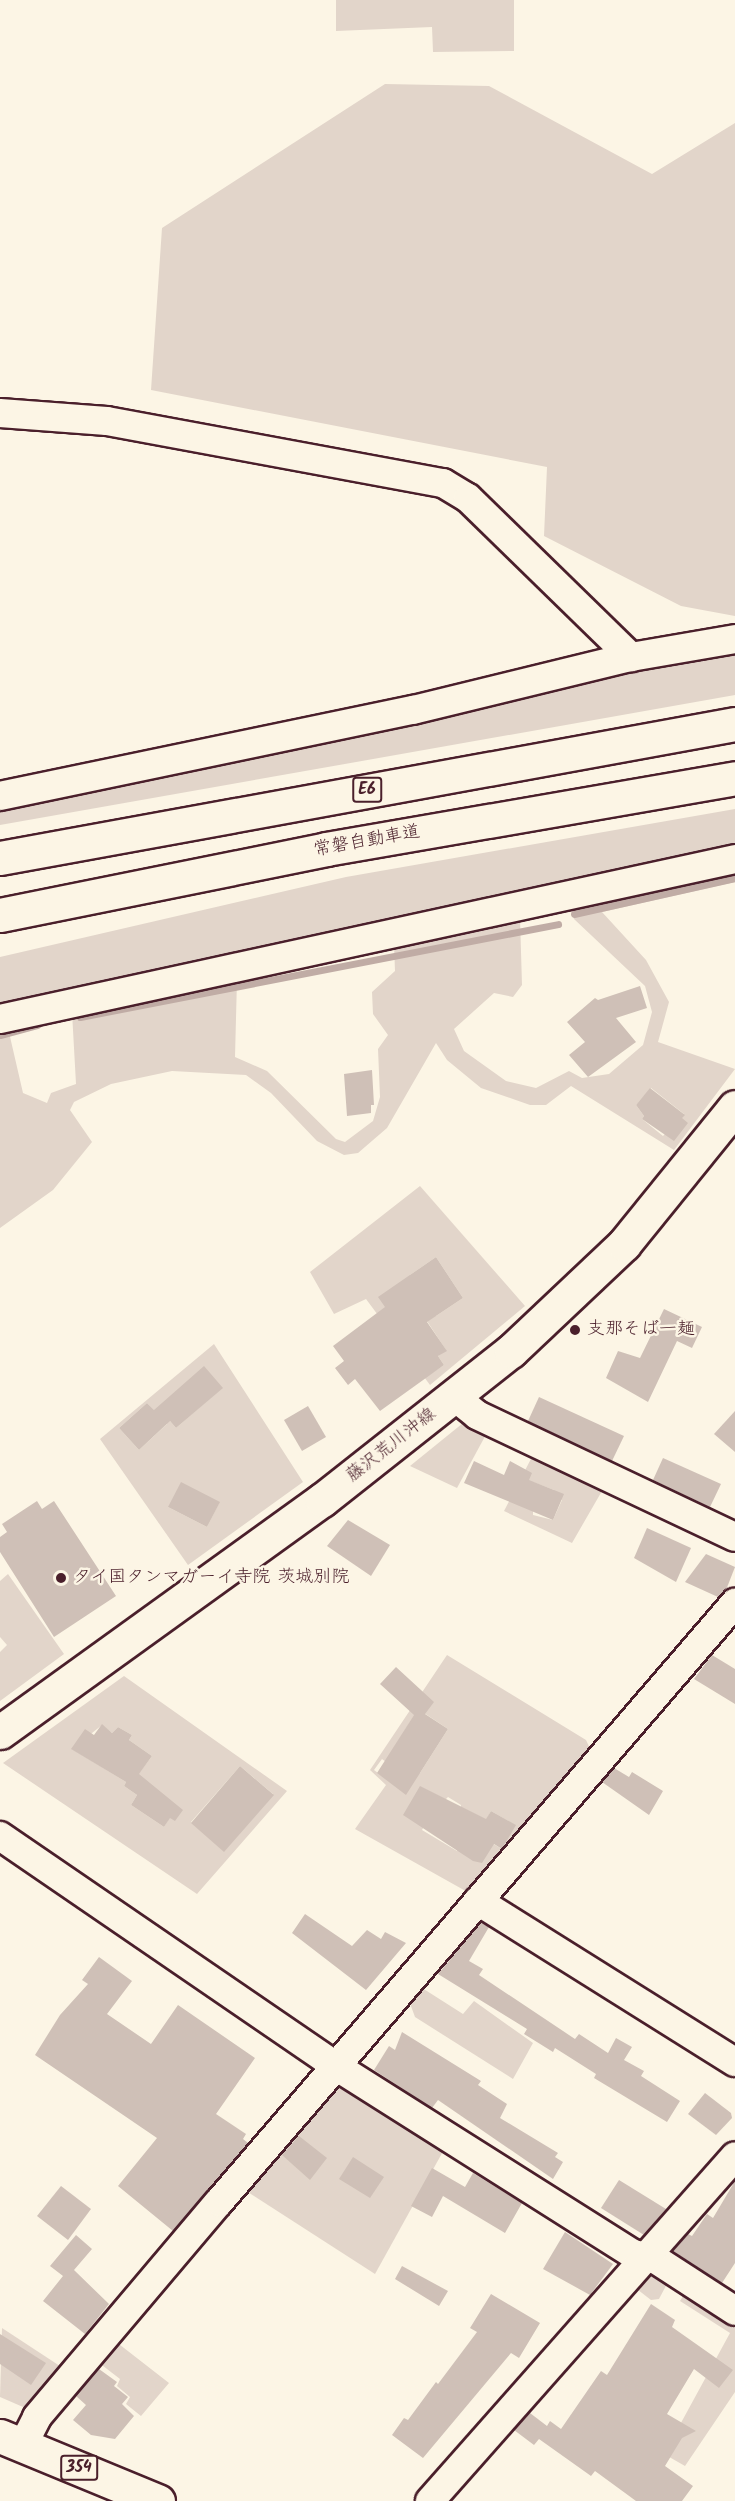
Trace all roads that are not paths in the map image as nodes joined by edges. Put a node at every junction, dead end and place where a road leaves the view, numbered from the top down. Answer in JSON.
{"nodes":[{"id":1,"x":0,"y":413,"type":"edge"},
{"id":2,"x":735,"y":639,"type":"edge"},
{"id":3,"x":631,"y":657,"type":"junction"},
{"id":4,"x":735,"y":724,"type":"edge"},
{"id":5,"x":735,"y":778,"type":"edge"},
{"id":6,"x":0,"y":796,"type":"edge"},
{"id":7,"x":326,"y":849,"type":"junction"},
{"id":8,"x":0,"y":858,"type":"edge"},
{"id":9,"x":735,"y":859,"type":"edge"},
{"id":10,"x":0,"y":915,"type":"edge"},
{"id":11,"x":0,"y":938,"type":"edge"},
{"id":12,"x":0,"y":1018,"type":"edge"},
{"id":13,"x":735,"y":1107,"type":"edge"},
{"id":14,"x":455,"y":1397,"type":"junction"},
{"id":15,"x":735,"y":1537,"type":"edge"},
{"id":16,"x":735,"y":1603,"type":"edge"},
{"id":17,"x":0,"y":1732,"type":"edge"},
{"id":18,"x":0,"y":1836,"type":"edge"},
{"id":19,"x":478,"y":1901,"type":"junction"},
{"id":20,"x":735,"y":2062,"type":"edge"},
{"id":21,"x":334,"y":2066,"type":"junction"},
{"id":22,"x":735,"y":2156,"type":"edge"},
{"id":23,"x":644,"y":2257,"type":"junction"},
{"id":24,"x":735,"y":2311,"type":"edge"},
{"id":25,"x":11,"y":2440,"type":"edge"},
{"id":26,"x":158,"y":2501,"type":"edge"},
{"id":27,"x":430,"y":2501,"type":"edge"}],
"edges":[{"from":1,"to":3,"type":"street"},
{"from":2,"to":3,"type":"street"},
{"from":3,"to":6,"type":"street"},
{"from":4,"to":8,"type":"main road","number":"E6"},
{"from":5,"to":7,"type":"main road","name":"常磐自動車道"},
{"from":7,"to":10,"type":"main road","name":"常磐自動車道"},
{"from":7,"to":11,"type":"main road"},
{"from":9,"to":12,"type":"street"},
{"from":13,"to":14,"type":"main road","name":"藤沢荒川沖線"},
{"from":14,"to":15,"type":"street"},
{"from":14,"to":17,"type":"main road","name":"藤沢荒川沖線"},
{"from":16,"to":19,"type":"street"},
{"from":18,"to":21,"type":"street"},
{"from":19,"to":20,"type":"street"},
{"from":19,"to":21,"type":"street"},
{"from":21,"to":23,"type":"street"},
{"from":21,"to":25,"type":"street"},
{"from":22,"to":23,"type":"street"},
{"from":23,"to":24,"type":"street"},
{"from":23,"to":27,"type":"street"},
{"from":25,"to":26,"type":"main road","number":"354"}]}
